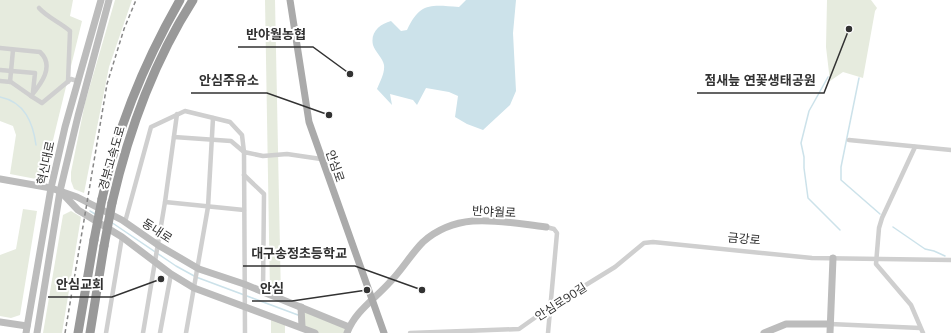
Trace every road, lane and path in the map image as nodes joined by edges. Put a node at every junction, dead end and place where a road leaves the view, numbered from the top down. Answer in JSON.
{"nodes":[{"id":1,"x":100,"y":0,"type":"edge"},
{"id":2,"x":109,"y":0,"type":"edge"},
{"id":3,"x":180,"y":0,"type":"edge"},
{"id":4,"x":193,"y":0,"type":"edge"},
{"id":5,"x":290,"y":0,"type":"edge"},
{"id":6,"x":39,"y":8,"type":"dead end"},
{"id":7,"x":0,"y":48,"type":"edge"},
{"id":8,"x":14,"y":50,"type":"junction"},
{"id":9,"x":0,"y":70,"type":"edge"},
{"id":10,"x":11,"y":71,"type":"junction"},
{"id":11,"x":0,"y":81,"type":"edge"},
{"id":12,"x":77,"y":81,"type":"junction"},
{"id":13,"x":10,"y":82,"type":"junction"},
{"id":14,"x":68,"y":82,"type":"junction"},
{"id":15,"x":32,"y":95,"type":"junction"},
{"id":16,"x":177,"y":114,"type":"junction"},
{"id":17,"x":213,"y":118,"type":"junction"},
{"id":18,"x":174,"y":137,"type":"junction"},
{"id":19,"x":212,"y":140,"type":"junction"},
{"id":20,"x":849,"y":140,"type":"dead end"},
{"id":21,"x":915,"y":147,"type":"junction"},
{"id":22,"x":951,"y":150,"type":"edge"},
{"id":23,"x":244,"y":152,"type":"junction"},
{"id":24,"x":321,"y":159,"type":"junction"},
{"id":25,"x":244,"y":175,"type":"junction"},
{"id":26,"x":0,"y":179,"type":"edge"},
{"id":27,"x":51,"y":188,"type":"junction"},
{"id":28,"x":60,"y":191,"type":"junction"},
{"id":29,"x":165,"y":202,"type":"junction"},
{"id":30,"x":208,"y":207,"type":"junction"},
{"id":31,"x":244,"y":210,"type":"junction"},
{"id":32,"x":125,"y":222,"type":"junction"},
{"id":33,"x":546,"y":227,"type":"joint"},
{"id":34,"x":122,"y":237,"type":"junction"},
{"id":35,"x":653,"y":242,"type":"joint"},
{"id":36,"x":158,"y":245,"type":"junction"},
{"id":37,"x":833,"y":258,"type":"junction"},
{"id":38,"x":876,"y":260,"type":"junction"},
{"id":39,"x":951,"y":260,"type":"edge"},
{"id":40,"x":154,"y":262,"type":"junction"},
{"id":41,"x":198,"y":268,"type":"junction"},
{"id":42,"x":171,"y":274,"type":"junction"},
{"id":43,"x":244,"y":284,"type":"junction"},
{"id":44,"x":194,"y":288,"type":"junction"},
{"id":45,"x":264,"y":292,"type":"junction"},
{"id":46,"x":371,"y":299,"type":"junction"},
{"id":47,"x":244,"y":306,"type":"junction"},
{"id":48,"x":550,"y":307,"type":"junction"},
{"id":49,"x":301,"y":308,"type":"junction"},
{"id":50,"x":0,"y":322,"type":"edge"},
{"id":51,"x":830,"y":324,"type":"junction"},
{"id":52,"x":871,"y":326,"type":"junction"},
{"id":53,"x":302,"y":327,"type":"junction"},
{"id":54,"x":27,"y":330,"type":"edge"},
{"id":55,"x":348,"y":330,"type":"edge"},
{"id":56,"x":922,"y":331,"type":"edge"},
{"id":57,"x":37,"y":333,"type":"edge"},
{"id":58,"x":78,"y":333,"type":"edge"},
{"id":59,"x":90,"y":333,"type":"edge"},
{"id":60,"x":106,"y":333,"type":"edge"},
{"id":61,"x":143,"y":333,"type":"edge"},
{"id":62,"x":160,"y":333,"type":"edge"},
{"id":63,"x":186,"y":333,"type":"edge"},
{"id":64,"x":245,"y":333,"type":"edge"},
{"id":65,"x":315,"y":333,"type":"edge"},
{"id":66,"x":384,"y":333,"type":"edge"},
{"id":67,"x":410,"y":333,"type":"edge"},
{"id":68,"x":548,"y":333,"type":"edge"},
{"id":69,"x":764,"y":333,"type":"edge"},
{"id":70,"x":830,"y":333,"type":"edge"},
{"id":71,"x":871,"y":333,"type":"edge"}],
"edges":[{"from":1,"to":12,"type":"main road","name":"혁신대로"},
{"from":2,"to":28,"type":"main road"},
{"from":3,"to":58,"type":"highway","name":"경부고속도로","bridge":true},
{"from":4,"to":59,"type":"highway","name":"경부고속도로","bridge":true},
{"from":5,"to":24,"type":"main road","name":"안심로"},
{"from":6,"to":14,"type":"street"},
{"from":7,"to":8,"type":"street"},
{"from":8,"to":10,"type":"street"},
{"from":8,"to":15,"type":"street"},
{"from":9,"to":10,"type":"street"},
{"from":10,"to":13,"type":"street"},
{"from":10,"to":15,"type":"street"},
{"from":11,"to":13,"type":"street"},
{"from":12,"to":14,"type":"street"},
{"from":12,"to":27,"type":"main road","name":"혁신대로"},
{"from":13,"to":15,"type":"street"},
{"from":14,"to":15,"type":"street"},
{"from":16,"to":17,"type":"street"},
{"from":16,"to":18,"type":"street"},
{"from":16,"to":32,"type":"street"},
{"from":17,"to":19,"type":"street"},
{"from":17,"to":23,"type":"street"},
{"from":18,"to":19,"type":"street"},
{"from":18,"to":29,"type":"street"},
{"from":19,"to":23,"type":"street"},
{"from":19,"to":30,"type":"street"},
{"from":20,"to":21,"type":"street"},
{"from":21,"to":22,"type":"street"},
{"from":21,"to":38,"type":"street"},
{"from":23,"to":24,"type":"street"},
{"from":23,"to":25,"type":"street"},
{"from":24,"to":46,"type":"main road","name":"안심로"},
{"from":25,"to":31,"type":"street"},
{"from":25,"to":45,"type":"street"},
{"from":26,"to":27,"type":"main road","name":"동내로"},
{"from":27,"to":28,"type":"main road","name":"동내로"},
{"from":27,"to":54,"type":"main road","name":"혁신대로"},
{"from":28,"to":32,"type":"main road","name":"동내로"},
{"from":28,"to":34,"type":"main road"},
{"from":28,"to":57,"type":"main road"},
{"from":29,"to":30,"type":"street"},
{"from":29,"to":36,"type":"street"},
{"from":30,"to":31,"type":"street"},
{"from":30,"to":41,"type":"street"},
{"from":31,"to":43,"type":"street"},
{"from":32,"to":36,"type":"main road","name":"동내로"},
{"from":33,"to":46,"type":"main road","name":"반야월로"},
{"from":33,"to":48,"type":"street"},
{"from":34,"to":40,"type":"main road"},
{"from":34,"to":60,"type":"street"},
{"from":35,"to":37,"type":"street","name":"금강로"},
{"from":35,"to":48,"type":"street","name":"안심로90길"},
{"from":36,"to":40,"type":"street"},
{"from":36,"to":41,"type":"main road","name":"동내로"},
{"from":37,"to":38,"type":"street","name":"금강로"},
{"from":37,"to":51,"type":"main road"},
{"from":38,"to":39,"type":"street","name":"금강로"},
{"from":38,"to":56,"type":"street"},
{"from":40,"to":42,"type":"main road"},
{"from":40,"to":61,"type":"street"},
{"from":41,"to":43,"type":"main road","name":"동내로"},
{"from":41,"to":44,"type":"street"},
{"from":42,"to":44,"type":"main road"},
{"from":42,"to":62,"type":"street"},
{"from":43,"to":45,"type":"main road","name":"동내로"},
{"from":43,"to":47,"type":"street"},
{"from":44,"to":47,"type":"main road"},
{"from":44,"to":63,"type":"street"},
{"from":45,"to":49,"type":"main road","name":"동내로"},
{"from":46,"to":55,"type":"main road","name":"반야월로"},
{"from":46,"to":66,"type":"main road","name":"안심로"},
{"from":47,"to":53,"type":"main road"},
{"from":47,"to":64,"type":"street"},
{"from":48,"to":67,"type":"street","name":"안심로90길"},
{"from":48,"to":68,"type":"street"},
{"from":49,"to":53,"type":"main road"},
{"from":49,"to":55,"type":"main road","name":"동내로"},
{"from":50,"to":54,"type":"main road"},
{"from":51,"to":52,"type":"street"},
{"from":51,"to":69,"type":"main road"},
{"from":51,"to":70,"type":"main road"},
{"from":52,"to":56,"type":"street"},
{"from":52,"to":71,"type":"street"},
{"from":53,"to":65,"type":"main road"}]}
